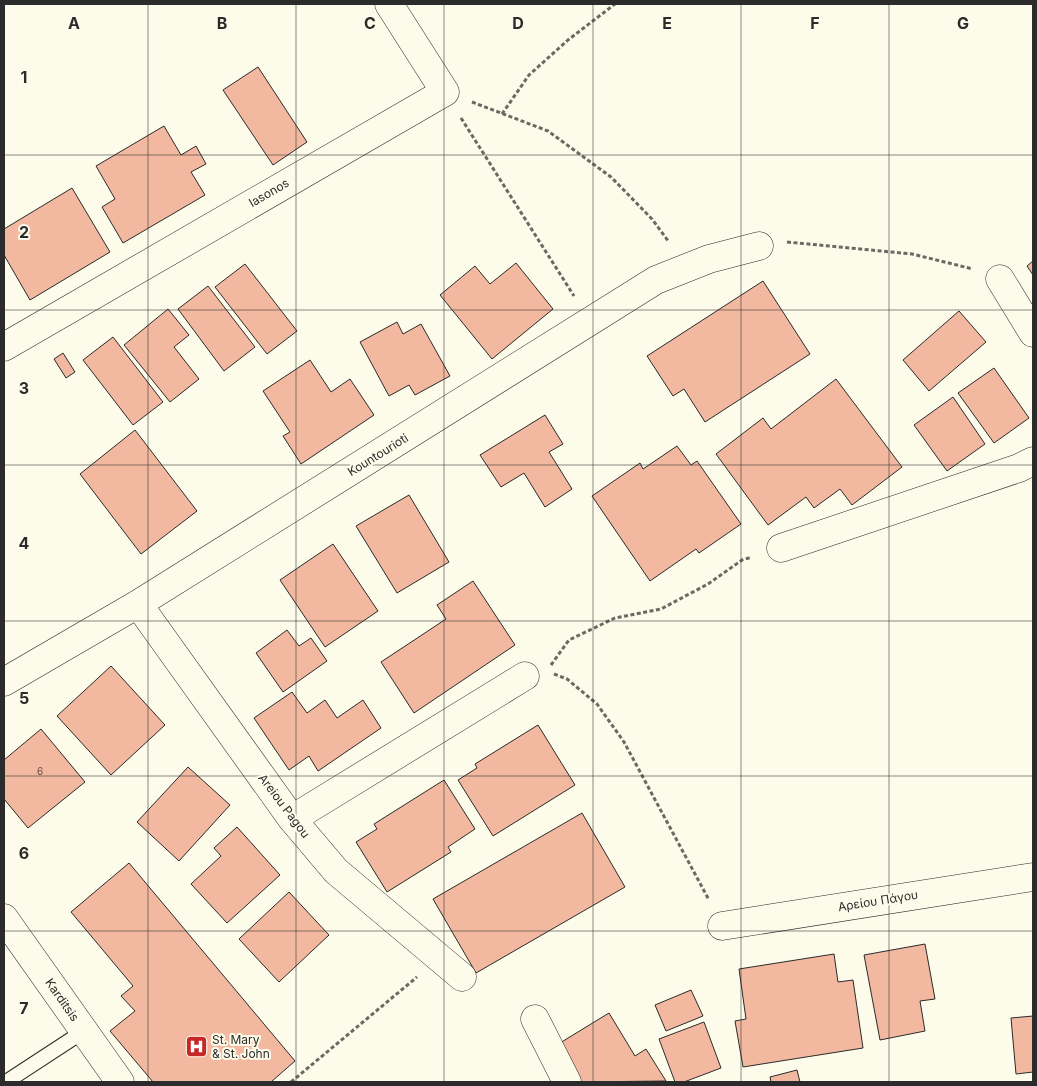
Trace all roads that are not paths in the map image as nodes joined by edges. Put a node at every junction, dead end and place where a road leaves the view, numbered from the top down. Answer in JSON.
{"nodes":[{"id":1,"x":389,"y":4,"type":"edge"},
{"id":2,"x":759,"y":246,"type":"road end"},
{"id":3,"x":1000,"y":280,"type":"road end"},
{"id":4,"x":1033,"y":333,"type":"edge"},
{"id":5,"x":4,"y":347,"type":"edge"},
{"id":6,"x":1033,"y":460,"type":"edge"},
{"id":7,"x":781,"y":548,"type":"road end"},
{"id":8,"x":138,"y":604,"type":"junction"},
{"id":9,"x":525,"y":676,"type":"dead end"},
{"id":10,"x":4,"y":682,"type":"edge"},
{"id":11,"x":292,"y":819,"type":"junction"},
{"id":12,"x":1033,"y":877,"type":"edge"},
{"id":13,"x":4,"y":918,"type":"edge"},
{"id":14,"x":722,"y":926,"type":"road end"},
{"id":15,"x":462,"y":977,"type":"dead end"},
{"id":16,"x":535,"y":1018,"type":"dead end"},
{"id":17,"x":84,"y":1031,"type":"junction"},
{"id":18,"x":6,"y":1082,"type":"edge"},
{"id":19,"x":120,"y":1082,"type":"edge"},
{"id":20,"x":567,"y":1082,"type":"edge"}],
"edges":[{"from":1,"to":5,"type":"street","name":"Iasonos"},
{"from":2,"to":8,"type":"street","name":"Kountourioti"},
{"from":3,"to":4,"type":"street"},
{"from":6,"to":7,"type":"street"},
{"from":8,"to":10,"type":"street","name":"Kountourioti"},
{"from":8,"to":11,"type":"street","name":"Areiou Pagou"},
{"from":9,"to":11,"type":"street"},
{"from":11,"to":15,"type":"street","name":"Areiou Pagou"},
{"from":12,"to":14,"type":"street","name":"Αρείου Πάγου"},
{"from":13,"to":17,"type":"street","name":"Karditsis"},
{"from":16,"to":20,"type":"street"},
{"from":17,"to":18,"type":"lane"},
{"from":17,"to":19,"type":"street","name":"Karditsis"}]}
